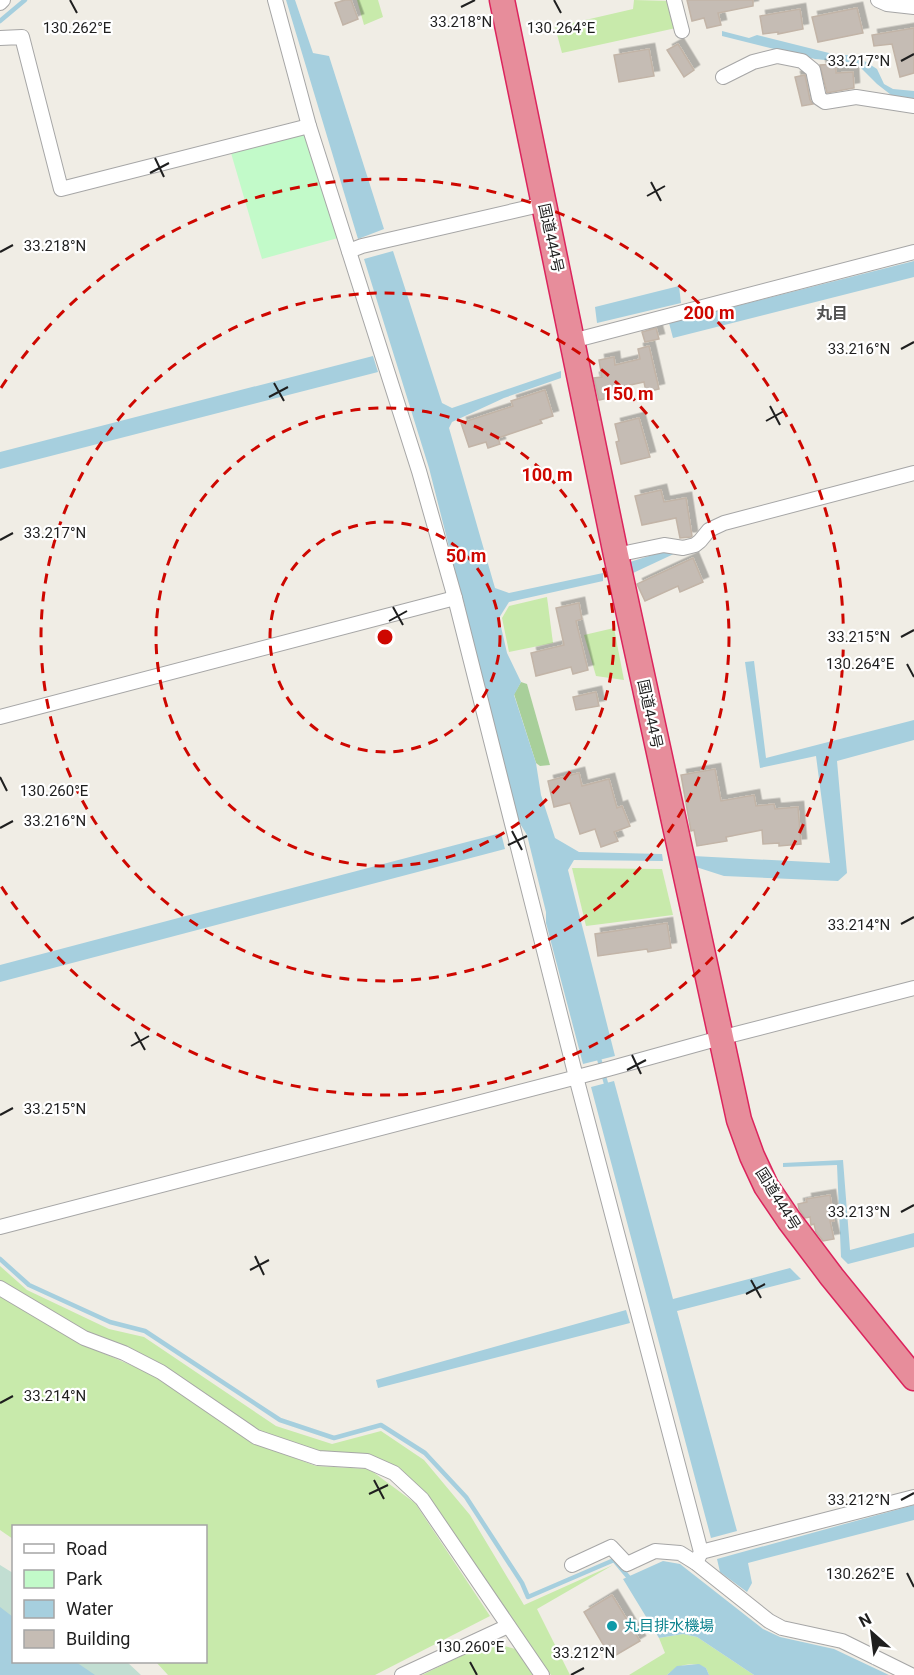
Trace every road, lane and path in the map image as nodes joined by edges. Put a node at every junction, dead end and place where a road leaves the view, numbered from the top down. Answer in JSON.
{"nodes":[{"id":1,"x":275,"y":0,"type":"edge"},
{"id":2,"x":502,"y":0,"type":"edge"},
{"id":3,"x":674,"y":0,"type":"edge"},
{"id":4,"x":878,"y":0,"type":"edge"},
{"id":5,"x":914,"y":7,"type":"edge"},
{"id":6,"x":682,"y":31,"type":"dead end"},
{"id":7,"x":0,"y":38,"type":"edge"},
{"id":8,"x":723,"y":78,"type":"dead end"},
{"id":9,"x":914,"y":106,"type":"edge"},
{"id":10,"x":309,"y":126,"type":"junction"},
{"id":11,"x":544,"y":204,"type":"junction"},
{"id":12,"x":349,"y":251,"type":"junction"},
{"id":13,"x":914,"y":252,"type":"edge"},
{"id":14,"x":572,"y":341,"type":"junction"},
{"id":15,"x":914,"y":472,"type":"edge"},
{"id":16,"x":616,"y":555,"type":"junction"},
{"id":17,"x":455,"y":598,"type":"junction"},
{"id":18,"x":0,"y":717,"type":"edge"},
{"id":19,"x":914,"y":988,"type":"edge"},
{"id":20,"x":720,"y":1038,"type":"junction"},
{"id":21,"x":576,"y":1077,"type":"junction"},
{"id":22,"x":0,"y":1227,"type":"edge"},
{"id":23,"x":0,"y":1288,"type":"edge"},
{"id":24,"x":914,"y":1378,"type":"edge"},
{"id":25,"x":914,"y":1497,"type":"edge"},
{"id":26,"x":699,"y":1557,"type":"junction"},
{"id":27,"x":572,"y":1565,"type":"dead end"},
{"id":28,"x":508,"y":1626,"type":"junction"},
{"id":29,"x":402,"y":1675,"type":"edge"},
{"id":30,"x":542,"y":1675,"type":"edge"},
{"id":31,"x":911,"y":1675,"type":"edge"}],
"edges":[{"from":1,"to":10,"type":"street"},
{"from":2,"to":11,"type":"highway","name":"国道444号"},
{"from":3,"to":6,"type":"street"},
{"from":4,"to":5,"type":"street"},
{"from":7,"to":10,"type":"street"},
{"from":8,"to":9,"type":"street"},
{"from":10,"to":12,"type":"street"},
{"from":11,"to":12,"type":"street"},
{"from":11,"to":14,"type":"highway","name":"国道444号"},
{"from":12,"to":17,"type":"street"},
{"from":13,"to":14,"type":"street"},
{"from":14,"to":16,"type":"highway","name":"国道444号"},
{"from":15,"to":16,"type":"street"},
{"from":16,"to":20,"type":"highway","name":"国道444号"},
{"from":17,"to":18,"type":"street"},
{"from":17,"to":21,"type":"street"},
{"from":19,"to":20,"type":"street"},
{"from":20,"to":21,"type":"street"},
{"from":20,"to":24,"type":"highway","name":"国道444号"},
{"from":21,"to":22,"type":"street"},
{"from":21,"to":26,"type":"street"},
{"from":23,"to":28,"type":"street"},
{"from":25,"to":26,"type":"street"},
{"from":26,"to":27,"type":"street"},
{"from":26,"to":31,"type":"street"},
{"from":28,"to":29,"type":"street"},
{"from":28,"to":30,"type":"street"}]}
